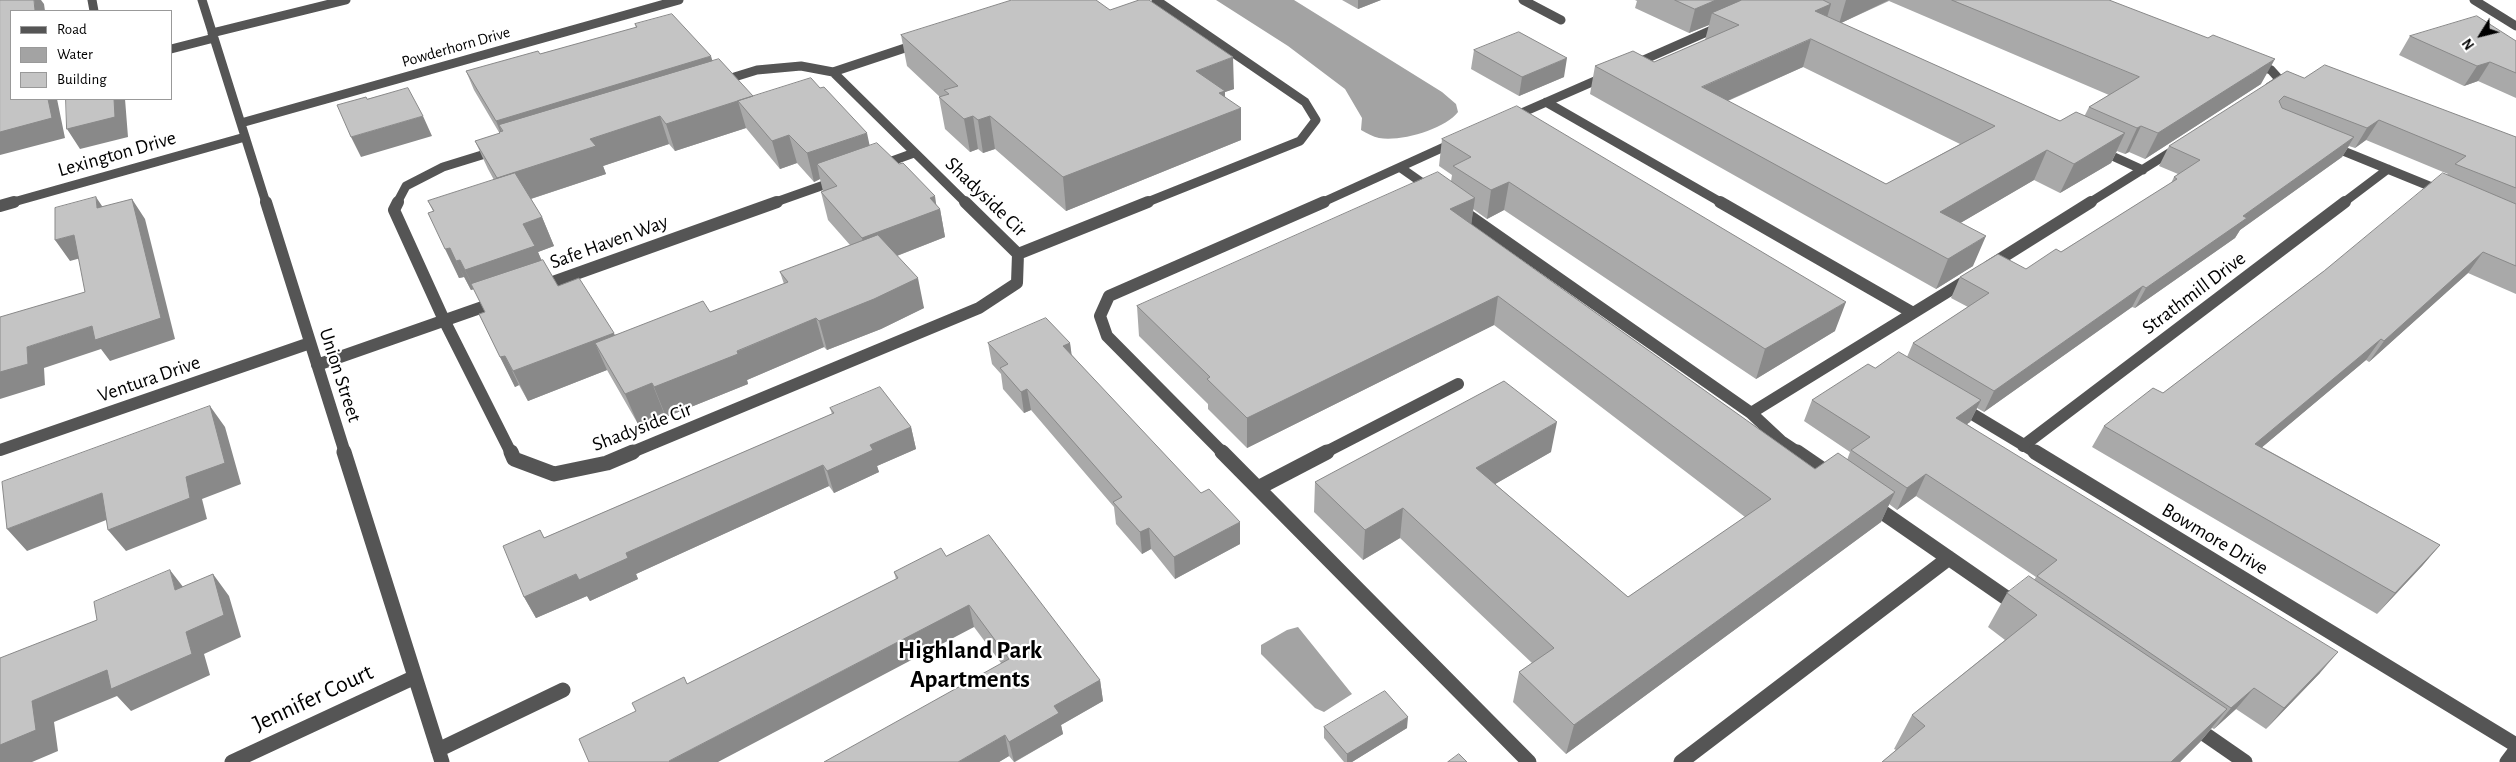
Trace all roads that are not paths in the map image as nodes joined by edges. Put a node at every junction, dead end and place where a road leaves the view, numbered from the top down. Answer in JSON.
{"nodes":[{"id":1,"x":202,"y":0,"type":"edge"},
{"id":2,"x":346,"y":0,"type":"edge"},
{"id":3,"x":679,"y":0,"type":"edge"},
{"id":4,"x":1156,"y":0,"type":"edge"},
{"id":5,"x":1523,"y":0,"type":"edge"},
{"id":6,"x":2474,"y":0,"type":"edge"},
{"id":7,"x":333,"y":2,"type":"edge"},
{"id":8,"x":1561,"y":20,"type":"dead end"},
{"id":9,"x":1732,"y":21,"type":"edge"},
{"id":10,"x":2516,"y":26,"type":"edge"},
{"id":11,"x":213,"y":36,"type":"junction"},
{"id":12,"x":934,"y":39,"type":"edge"},
{"id":13,"x":172,"y":49,"type":"edge"},
{"id":14,"x":2244,"y":59,"type":"edge"},
{"id":15,"x":834,"y":72,"type":"junction"},
{"id":16,"x":2256,"y":96,"type":"edge"},
{"id":17,"x":1546,"y":102,"type":"junction"},
{"id":18,"x":1500,"y":122,"type":"edge"},
{"id":19,"x":241,"y":123,"type":"junction"},
{"id":20,"x":245,"y":137,"type":"junction"},
{"id":21,"x":1464,"y":138,"type":"edge"},
{"id":22,"x":2318,"y":140,"type":"edge"},
{"id":23,"x":2184,"y":143,"type":"edge"},
{"id":24,"x":2091,"y":146,"type":"edge"},
{"id":25,"x":914,"y":153,"type":"junction"},
{"id":26,"x":1400,"y":168,"type":"junction"},
{"id":27,"x":2388,"y":169,"type":"junction"},
{"id":28,"x":867,"y":170,"type":"edge"},
{"id":29,"x":2144,"y":170,"type":"junction"},
{"id":30,"x":848,"y":177,"type":"edge"},
{"id":31,"x":2452,"y":196,"type":"edge"},
{"id":32,"x":0,"y":206,"type":"edge"},
{"id":33,"x":1018,"y":254,"type":"junction"},
{"id":34,"x":529,"y":290,"type":"edge"},
{"id":35,"x":510,"y":297,"type":"edge"},
{"id":36,"x":1913,"y":313,"type":"junction"},
{"id":37,"x":444,"y":320,"type":"junction"},
{"id":38,"x":310,"y":343,"type":"junction"},
{"id":39,"x":317,"y":365,"type":"junction"},
{"id":40,"x":1458,"y":384,"type":"dead end"},
{"id":41,"x":1950,"y":401,"type":"edge"},
{"id":42,"x":1751,"y":413,"type":"junction"},
{"id":43,"x":2023,"y":446,"type":"junction"},
{"id":44,"x":0,"y":450,"type":"edge"},
{"id":45,"x":1845,"y":486,"type":"edge"},
{"id":46,"x":1258,"y":488,"type":"junction"},
{"id":47,"x":1861,"y":497,"type":"edge"},
{"id":48,"x":1949,"y":558,"type":"junction"},
{"id":49,"x":2031,"y":615,"type":"edge"},
{"id":50,"x":415,"y":677,"type":"junction"},
{"id":51,"x":562,"y":690,"type":"dead end"},
{"id":52,"x":2179,"y":717,"type":"edge"},
{"id":53,"x":2516,"y":745,"type":"edge"},
{"id":54,"x":2516,"y":750,"type":"edge"},
{"id":55,"x":440,"y":756,"type":"edge"},
{"id":56,"x":232,"y":762,"type":"edge"},
{"id":57,"x":1529,"y":762,"type":"edge"},
{"id":58,"x":1681,"y":762,"type":"edge"},
{"id":59,"x":2245,"y":762,"type":"edge"},
{"id":60,"x":2507,"y":762,"type":"edge"}],
"edges":[{"from":1,"to":11,"type":"street","name":"Union Street"},
{"from":2,"to":7,"type":"street"},
{"from":3,"to":19,"type":"street","name":"Powderhorn Drive"},
{"from":4,"to":33,"type":"street"},
{"from":5,"to":8,"type":"street"},
{"from":6,"to":10,"type":"street"},
{"from":7,"to":11,"type":"street"},
{"from":9,"to":17,"type":"street"},
{"from":11,"to":13,"type":"street"},
{"from":11,"to":19,"type":"street","name":"Union Street"},
{"from":12,"to":15,"type":"street"},
{"from":14,"to":16,"type":"street"},
{"from":15,"to":25,"type":"street","name":"Shadyside Cir"},
{"from":15,"to":37,"type":"street","name":"Shadyside Cir"},
{"from":17,"to":18,"type":"street"},
{"from":17,"to":36,"type":"street"},
{"from":19,"to":20,"type":"street","name":"Union Street"},
{"from":20,"to":32,"type":"street","name":"Lexington Drive"},
{"from":20,"to":38,"type":"street","name":"Union Street"},
{"from":21,"to":26,"type":"street"},
{"from":22,"to":27,"type":"street"},
{"from":23,"to":29,"type":"street"},
{"from":24,"to":29,"type":"street"},
{"from":25,"to":28,"type":"street"},
{"from":25,"to":33,"type":"street","name":"Shadyside Cir"},
{"from":26,"to":42,"type":"street"},
{"from":26,"to":46,"type":"street"},
{"from":27,"to":31,"type":"street"},
{"from":27,"to":43,"type":"street","name":"Strathmill Drive"},
{"from":29,"to":36,"type":"street"},
{"from":30,"to":34,"type":"street","name":"Safe Haven Way"},
{"from":33,"to":37,"type":"street","name":"Shadyside Cir"},
{"from":35,"to":37,"type":"street"},
{"from":36,"to":42,"type":"street"},
{"from":37,"to":39,"type":"street"},
{"from":38,"to":39,"type":"street","name":"Union Street"},
{"from":38,"to":44,"type":"street","name":"Ventura Drive"},
{"from":39,"to":50,"type":"street","name":"Union Street"},
{"from":40,"to":46,"type":"street"},
{"from":41,"to":43,"type":"street","name":"Bowmore Drive"},
{"from":42,"to":45,"type":"street"},
{"from":43,"to":53,"type":"street","name":"Bowmore Drive"},
{"from":46,"to":57,"type":"street"},
{"from":47,"to":48,"type":"street"},
{"from":48,"to":49,"type":"street"},
{"from":48,"to":58,"type":"street"},
{"from":50,"to":55,"type":"street","name":"Union Street"},
{"from":50,"to":56,"type":"street","name":"Jennifer Court"},
{"from":51,"to":55,"type":"street"},
{"from":52,"to":59,"type":"street"},
{"from":54,"to":60,"type":"street"}]}
